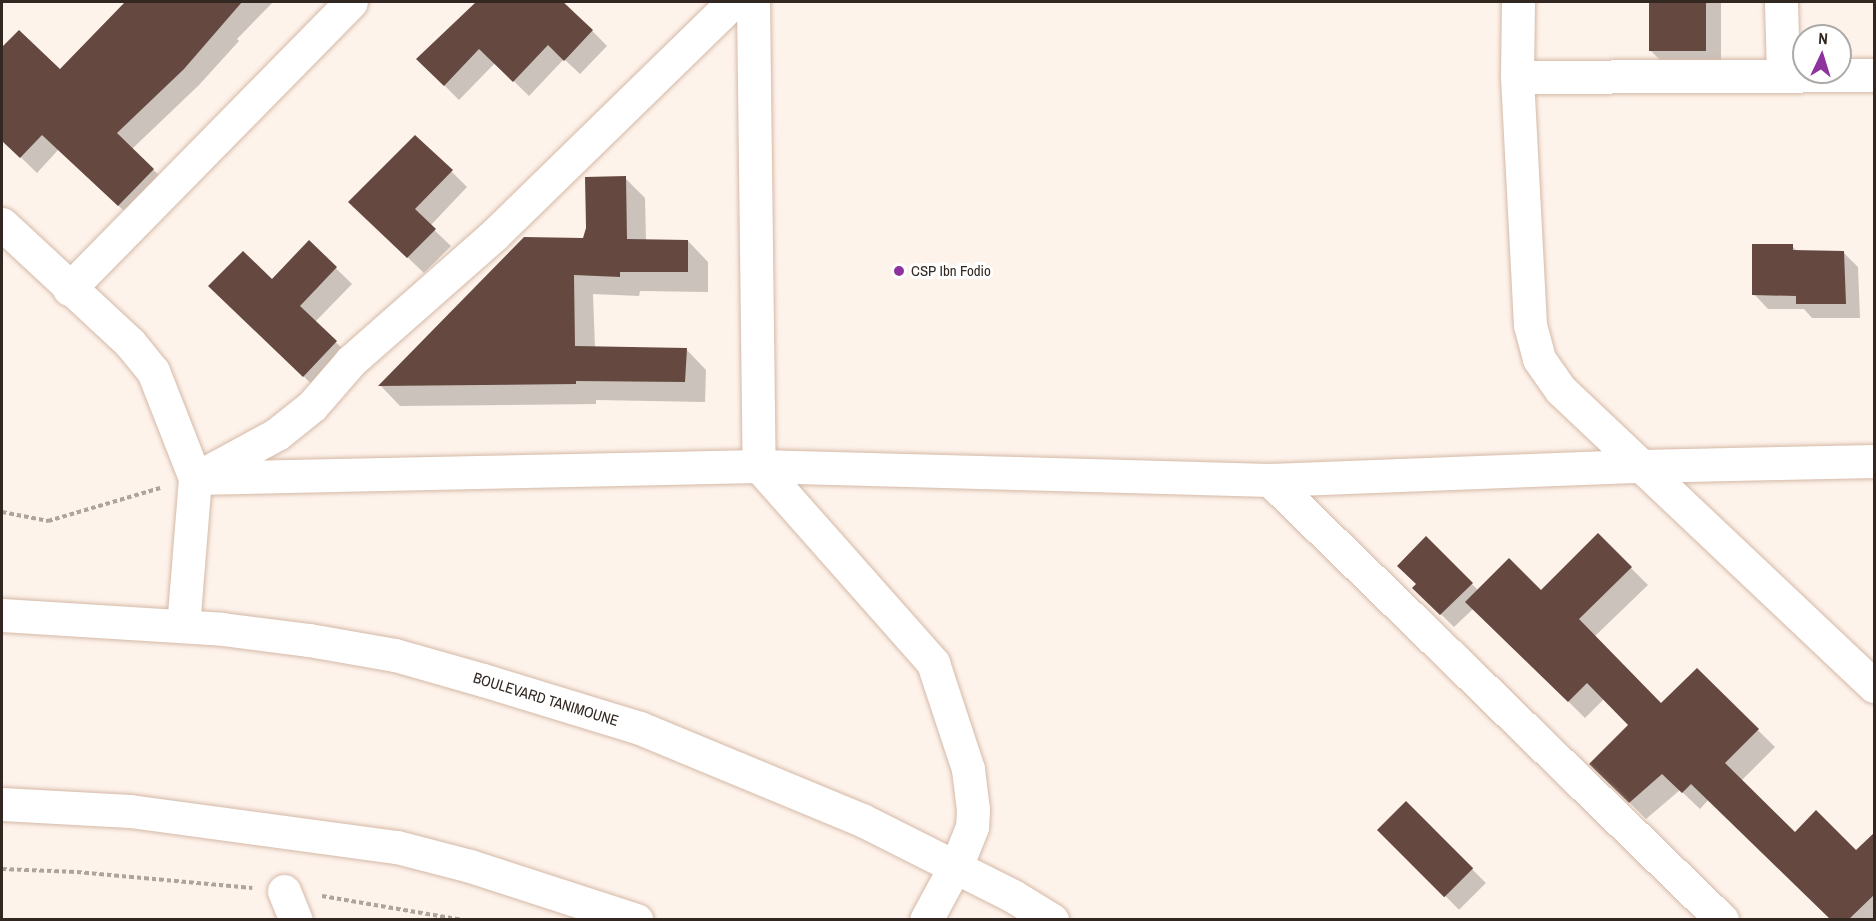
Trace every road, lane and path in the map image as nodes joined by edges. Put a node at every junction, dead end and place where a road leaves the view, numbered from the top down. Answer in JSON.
{"nodes":[{"id":1,"x":351,"y":2,"type":"edge"},
{"id":2,"x":734,"y":2,"type":"edge"},
{"id":3,"x":753,"y":2,"type":"edge"},
{"id":4,"x":1518,"y":2,"type":"edge"},
{"id":5,"x":1781,"y":2,"type":"edge"},
{"id":6,"x":1783,"y":75,"type":"junction"},
{"id":7,"x":1875,"y":75,"type":"edge"},
{"id":8,"x":1517,"y":76,"type":"junction"},
{"id":9,"x":2,"y":224,"type":"edge"},
{"id":10,"x":69,"y":289,"type":"junction"},
{"id":11,"x":1875,"y":461,"type":"edge"},
{"id":12,"x":759,"y":466,"type":"junction"},
{"id":13,"x":1641,"y":466,"type":"junction"},
{"id":14,"x":195,"y":478,"type":"junction"},
{"id":15,"x":1270,"y":480,"type":"junction"},
{"id":16,"x":2,"y":512,"type":"edge"},
{"id":17,"x":2,"y":615,"type":"edge"},
{"id":18,"x":183,"y":626,"type":"junction"},
{"id":19,"x":1875,"y":686,"type":"edge"},
{"id":20,"x":2,"y":804,"type":"edge"},
{"id":21,"x":954,"y":868,"type":"junction"},
{"id":22,"x":2,"y":869,"type":"edge"},
{"id":23,"x":290,"y":905,"type":"edge"},
{"id":24,"x":463,"y":920,"type":"edge"},
{"id":25,"x":636,"y":920,"type":"edge"},
{"id":26,"x":926,"y":920,"type":"edge"},
{"id":27,"x":1052,"y":920,"type":"edge"},
{"id":28,"x":1722,"y":920,"type":"edge"}],
"edges":[{"from":1,"to":10,"type":"street"},
{"from":2,"to":14,"type":"street"},
{"from":3,"to":12,"type":"street"},
{"from":4,"to":8,"type":"street"},
{"from":5,"to":6,"type":"street"},
{"from":6,"to":7,"type":"street"},
{"from":6,"to":8,"type":"street"},
{"from":8,"to":13,"type":"street"},
{"from":9,"to":10,"type":"street"},
{"from":10,"to":14,"type":"street"},
{"from":11,"to":13,"type":"street"},
{"from":12,"to":14,"type":"street"},
{"from":12,"to":15,"type":"street"},
{"from":12,"to":21,"type":"street"},
{"from":13,"to":15,"type":"street"},
{"from":13,"to":19,"type":"street"},
{"from":14,"to":16,"type":"path"},
{"from":14,"to":18,"type":"street"},
{"from":15,"to":28,"type":"street"},
{"from":17,"to":18,"type":"street","name":"BOULEVARD TANIMOUNE"},
{"from":18,"to":21,"type":"street","name":"BOULEVARD TANIMOUNE"},
{"from":20,"to":25,"type":"street"},
{"from":21,"to":26,"type":"street"},
{"from":21,"to":27,"type":"street","name":"BOULEVARD TANIMOUNE"},
{"from":22,"to":23,"type":"path"},
{"from":23,"to":24,"type":"path"}]}
